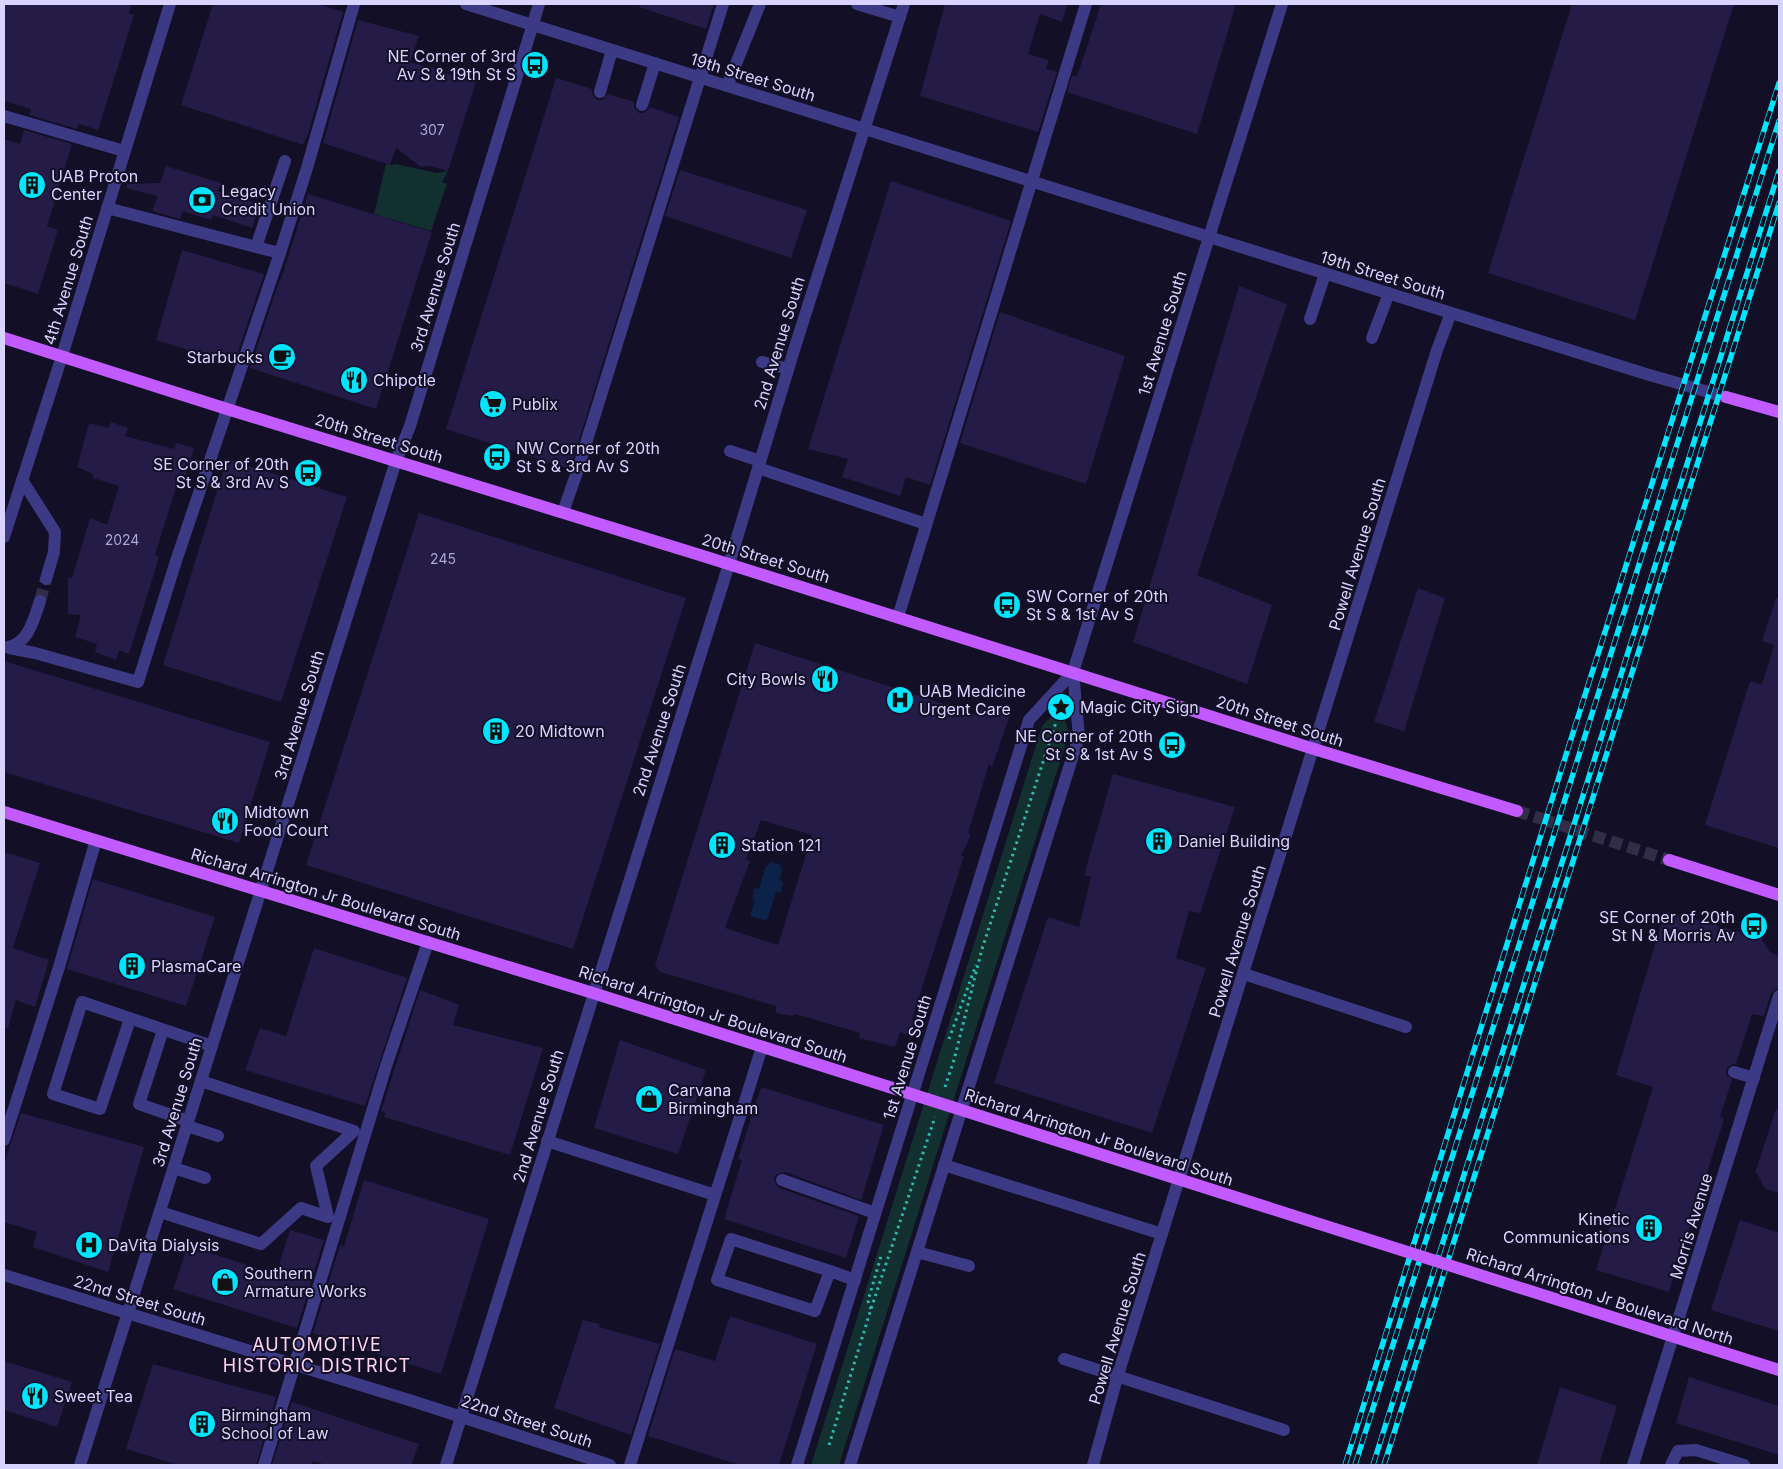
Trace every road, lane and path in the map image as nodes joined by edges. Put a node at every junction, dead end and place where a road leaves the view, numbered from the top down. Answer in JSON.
{"nodes":[{"id":1,"x":170,"y":4,"type":"edge"},
{"id":2,"x":354,"y":4,"type":"edge"},
{"id":3,"x":466,"y":4,"type":"edge"},
{"id":4,"x":540,"y":4,"type":"edge"},
{"id":5,"x":723,"y":4,"type":"edge"},
{"id":6,"x":760,"y":4,"type":"edge"},
{"id":7,"x":856,"y":4,"type":"edge"},
{"id":8,"x":904,"y":4,"type":"edge"},
{"id":9,"x":1086,"y":4,"type":"edge"},
{"id":10,"x":1282,"y":4,"type":"edge"},
{"id":11,"x":900,"y":18,"type":"junction"},
{"id":12,"x":533,"y":25,"type":"junction"},
{"id":13,"x":612,"y":50,"type":"junction"},
{"id":14,"x":655,"y":63,"type":"junction"},
{"id":15,"x":699,"y":77,"type":"junction"},
{"id":16,"x":727,"y":86,"type":"junction"},
{"id":17,"x":600,"y":92,"type":"dead end"},
{"id":18,"x":642,"y":105,"type":"dead end"},
{"id":19,"x":4,"y":116,"type":"edge"},
{"id":20,"x":864,"y":129,"type":"junction"},
{"id":21,"x":124,"y":151,"type":"junction"},
{"id":22,"x":285,"y":161,"type":"dead end"},
{"id":23,"x":1031,"y":181,"type":"junction"},
{"id":24,"x":107,"y":208,"type":"junction"},
{"id":25,"x":1209,"y":237,"type":"junction"},
{"id":26,"x":256,"y":247,"type":"junction"},
{"id":27,"x":280,"y":253,"type":"junction"},
{"id":28,"x":1325,"y":274,"type":"junction"},
{"id":29,"x":1389,"y":293,"type":"junction"},
{"id":30,"x":1451,"y":313,"type":"junction"},
{"id":31,"x":1310,"y":319,"type":"dead end"},
{"id":32,"x":4,"y":338,"type":"edge"},
{"id":33,"x":1372,"y":338,"type":"dead end"},
{"id":34,"x":62,"y":356,"type":"junction"},
{"id":35,"x":762,"y":362,"type":"dead end"},
{"id":36,"x":788,"y":369,"type":"junction"},
{"id":37,"x":1726,"y":397,"type":"joint"},
{"id":38,"x":227,"y":409,"type":"junction"},
{"id":39,"x":1779,"y":412,"type":"edge"},
{"id":40,"x":730,"y":451,"type":"dead end"},
{"id":41,"x":396,"y":461,"type":"junction"},
{"id":42,"x":759,"y":464,"type":"junction"},
{"id":43,"x":22,"y":480,"type":"junction"},
{"id":44,"x":562,"y":512,"type":"junction"},
{"id":45,"x":926,"y":524,"type":"junction"},
{"id":46,"x":4,"y":537,"type":"edge"},
{"id":47,"x":729,"y":564,"type":"junction"},
{"id":48,"x":46,"y":579,"type":"tunnel mouth"},
{"id":49,"x":40,"y":601,"type":"tunnel mouth"},
{"id":50,"x":898,"y":617,"type":"junction"},
{"id":51,"x":6,"y":647,"type":"edge"},
{"id":52,"x":1073,"y":672,"type":"junction"},
{"id":53,"x":1061,"y":707,"type":"dead end"},
{"id":54,"x":1314,"y":749,"type":"junction"},
{"id":55,"x":1517,"y":811,"type":"tunnel mouth"},
{"id":56,"x":4,"y":812,"type":"edge"},
{"id":57,"x":96,"y":840,"type":"junction"},
{"id":58,"x":1669,"y":860,"type":"tunnel mouth"},
{"id":59,"x":261,"y":892,"type":"junction"},
{"id":60,"x":1779,"y":896,"type":"edge"},
{"id":61,"x":428,"y":942,"type":"junction"},
{"id":62,"x":982,"y":949,"type":"junction"},
{"id":63,"x":1244,"y":974,"type":"junction"},
{"id":64,"x":593,"y":993,"type":"junction"},
{"id":65,"x":1779,"y":996,"type":"edge"},
{"id":66,"x":130,"y":1019,"type":"junction"},
{"id":67,"x":1406,"y":1027,"type":"dead end"},
{"id":68,"x":163,"y":1030,"type":"junction"},
{"id":69,"x":948,"y":1042,"type":"dead end"},
{"id":70,"x":212,"y":1046,"type":"junction"},
{"id":71,"x":762,"y":1047,"type":"junction"},
{"id":72,"x":1734,"y":1072,"type":"dead end"},
{"id":73,"x":201,"y":1081,"type":"junction"},
{"id":74,"x":1752,"y":1083,"type":"junction"},
{"id":75,"x":944,"y":1088,"type":"dead end"},
{"id":76,"x":912,"y":1094,"type":"junction"},
{"id":77,"x":9,"y":1105,"type":"edge"},
{"id":78,"x":935,"y":1116,"type":"dead end"},
{"id":79,"x":188,"y":1124,"type":"junction"},
{"id":80,"x":218,"y":1136,"type":"dead end"},
{"id":81,"x":4,"y":1140,"type":"edge"},
{"id":82,"x":547,"y":1141,"type":"junction"},
{"id":83,"x":944,"y":1165,"type":"junction"},
{"id":84,"x":174,"y":1168,"type":"junction"},
{"id":85,"x":205,"y":1178,"type":"dead end"},
{"id":86,"x":782,"y":1180,"type":"dead end"},
{"id":87,"x":715,"y":1195,"type":"junction"},
{"id":88,"x":160,"y":1212,"type":"junction"},
{"id":89,"x":875,"y":1213,"type":"junction"},
{"id":90,"x":1162,"y":1234,"type":"junction"},
{"id":91,"x":917,"y":1252,"type":"junction"},
{"id":92,"x":1411,"y":1254,"type":"joint"},
{"id":93,"x":969,"y":1266,"type":"dead end"},
{"id":94,"x":830,"y":1271,"type":"junction"},
{"id":95,"x":4,"y":1275,"type":"edge"},
{"id":96,"x":855,"y":1280,"type":"junction"},
{"id":97,"x":128,"y":1314,"type":"junction"},
{"id":98,"x":1064,"y":1359,"type":"dead end"},
{"id":99,"x":296,"y":1364,"type":"junction"},
{"id":100,"x":1779,"y":1370,"type":"edge"},
{"id":101,"x":1117,"y":1378,"type":"junction"},
{"id":102,"x":461,"y":1417,"type":"junction"},
{"id":103,"x":1284,"y":1430,"type":"dead end"},
{"id":104,"x":829,"y":1445,"type":"dead end"},
{"id":105,"x":799,"y":1459,"type":"edge"},
{"id":106,"x":80,"y":1465,"type":"edge"},
{"id":107,"x":264,"y":1465,"type":"edge"},
{"id":108,"x":446,"y":1465,"type":"edge"},
{"id":109,"x":610,"y":1465,"type":"edge"},
{"id":110,"x":630,"y":1465,"type":"edge"},
{"id":111,"x":807,"y":1465,"type":"edge"},
{"id":112,"x":850,"y":1465,"type":"edge"},
{"id":113,"x":1093,"y":1465,"type":"edge"},
{"id":114,"x":1633,"y":1465,"type":"edge"},
{"id":115,"x":1671,"y":1465,"type":"edge"},
{"id":116,"x":1744,"y":1465,"type":"edge"}],
"edges":[{"from":1,"to":21,"type":"street","name":"4th Avenue South"},
{"from":2,"to":27,"type":"street"},
{"from":3,"to":12,"type":"street","name":"19th Street South"},
{"from":4,"to":12,"type":"street","name":"3rd Avenue South"},
{"from":5,"to":15,"type":"street"},
{"from":6,"to":16,"type":"street"},
{"from":7,"to":11,"type":"street"},
{"from":8,"to":11,"type":"street","name":"2nd Avenue South"},
{"from":9,"to":23,"type":"street"},
{"from":10,"to":25,"type":"street","name":"1st Avenue South"},
{"from":11,"to":20,"type":"street","name":"2nd Avenue South"},
{"from":12,"to":13,"type":"street","name":"19th Street South"},
{"from":12,"to":41,"type":"street","name":"3rd Avenue South"},
{"from":13,"to":14,"type":"street","name":"19th Street South"},
{"from":13,"to":17,"type":"street"},
{"from":14,"to":15,"type":"street","name":"19th Street South"},
{"from":14,"to":18,"type":"street"},
{"from":15,"to":16,"type":"street","name":"19th Street South"},
{"from":15,"to":44,"type":"street"},
{"from":16,"to":20,"type":"street","name":"19th Street South"},
{"from":19,"to":21,"type":"street"},
{"from":20,"to":23,"type":"street","name":"19th Street South"},
{"from":20,"to":36,"type":"street","name":"2nd Avenue South"},
{"from":21,"to":24,"type":"street","name":"4th Avenue South"},
{"from":22,"to":26,"type":"street"},
{"from":23,"to":25,"type":"street","name":"19th Street South"},
{"from":23,"to":45,"type":"street"},
{"from":24,"to":26,"type":"street"},
{"from":24,"to":34,"type":"street","name":"4th Avenue South"},
{"from":25,"to":28,"type":"street","name":"19th Street South"},
{"from":25,"to":52,"type":"street","name":"1st Avenue South"},
{"from":26,"to":27,"type":"street"},
{"from":27,"to":38,"type":"street"},
{"from":28,"to":29,"type":"street","name":"19th Street South"},
{"from":28,"to":31,"type":"street"},
{"from":29,"to":30,"type":"street","name":"19th Street South"},
{"from":29,"to":33,"type":"street"},
{"from":30,"to":37,"type":"street","name":"19th Street South"},
{"from":30,"to":54,"type":"street","name":"Powell Avenue South"},
{"from":32,"to":34,"type":"main road","name":"20th Street South"},
{"from":34,"to":38,"type":"main road","name":"20th Street South"},
{"from":34,"to":43,"type":"street","name":"4th Avenue South"},
{"from":35,"to":36,"type":"street"},
{"from":36,"to":42,"type":"street","name":"2nd Avenue South"},
{"from":37,"to":39,"type":"main road"},
{"from":38,"to":41,"type":"main road","name":"20th Street South"},
{"from":38,"to":51,"type":"street"},
{"from":40,"to":42,"type":"street"},
{"from":41,"to":44,"type":"main road","name":"20th Street South"},
{"from":41,"to":59,"type":"street","name":"3rd Avenue South"},
{"from":42,"to":45,"type":"street"},
{"from":42,"to":47,"type":"street","name":"2nd Avenue South"},
{"from":43,"to":46,"type":"street","name":"4th Avenue South"},
{"from":43,"to":48,"type":"street"},
{"from":44,"to":47,"type":"main road","name":"20th Street South"},
{"from":45,"to":50,"type":"street"},
{"from":47,"to":50,"type":"main road","name":"20th Street South"},
{"from":47,"to":64,"type":"street","name":"2nd Avenue South"},
{"from":49,"to":51,"type":"street"},
{"from":50,"to":52,"type":"main road","name":"20th Street South"},
{"from":52,"to":54,"type":"main road","name":"20th Street South"},
{"from":52,"to":76,"type":"street","name":"1st Avenue South"},
{"from":52,"to":83,"type":"street","name":"1st Avenue South"},
{"from":53,"to":62,"type":"path"},
{"from":54,"to":55,"type":"main road","name":"20th Street South"},
{"from":54,"to":63,"type":"street","name":"Powell Avenue South"},
{"from":56,"to":57,"type":"main road","name":"Richard Arrington Jr Boulevard South"},
{"from":57,"to":59,"type":"main road","name":"Richard Arrington Jr Boulevard South"},
{"from":57,"to":77,"type":"street"},
{"from":58,"to":60,"type":"main road"},
{"from":59,"to":61,"type":"main road","name":"Richard Arrington Jr Boulevard South"},
{"from":59,"to":70,"type":"street","name":"3rd Avenue South"},
{"from":61,"to":64,"type":"main road","name":"Richard Arrington Jr Boulevard South"},
{"from":61,"to":99,"type":"street"},
{"from":62,"to":69,"type":"path"},
{"from":62,"to":75,"type":"path"},
{"from":63,"to":67,"type":"street"},
{"from":63,"to":90,"type":"street","name":"Powell Avenue South"},
{"from":64,"to":71,"type":"main road","name":"Richard Arrington Jr Boulevard South"},
{"from":64,"to":82,"type":"street","name":"2nd Avenue South"},
{"from":65,"to":74,"type":"street","name":"Morris Avenue"},
{"from":66,"to":66,"type":"street"},
{"from":66,"to":68,"type":"street"},
{"from":68,"to":70,"type":"street"},
{"from":68,"to":79,"type":"street"},
{"from":70,"to":73,"type":"street","name":"3rd Avenue South"},
{"from":71,"to":76,"type":"main road","name":"Richard Arrington Jr Boulevard South"},
{"from":71,"to":87,"type":"street"},
{"from":72,"to":74,"type":"street"},
{"from":73,"to":79,"type":"street","name":"3rd Avenue South"},
{"from":73,"to":88,"type":"street"},
{"from":74,"to":114,"type":"street","name":"Morris Avenue"},
{"from":76,"to":89,"type":"street","name":"1st Avenue South"},
{"from":76,"to":92,"type":"main road","name":"Richard Arrington Jr Boulevard South","bridge":true},
{"from":77,"to":81,"type":"street"},
{"from":78,"to":104,"type":"path"},
{"from":79,"to":80,"type":"street"},
{"from":79,"to":84,"type":"street","name":"3rd Avenue South"},
{"from":82,"to":87,"type":"street"},
{"from":82,"to":102,"type":"street","name":"2nd Avenue South"},
{"from":83,"to":90,"type":"street"},
{"from":83,"to":91,"type":"street","name":"1st Avenue South"},
{"from":84,"to":85,"type":"street"},
{"from":84,"to":88,"type":"street","name":"3rd Avenue South"},
{"from":86,"to":89,"type":"street"},
{"from":87,"to":110,"type":"street"},
{"from":88,"to":97,"type":"street","name":"3rd Avenue South"},
{"from":89,"to":96,"type":"street","name":"1st Avenue South"},
{"from":90,"to":101,"type":"street","name":"Powell Avenue South"},
{"from":91,"to":93,"type":"street"},
{"from":91,"to":112,"type":"street","name":"1st Avenue South"},
{"from":92,"to":100,"type":"main road","name":"Richard Arrington Jr Boulevard North","bridge":true},
{"from":94,"to":94,"type":"street"},
{"from":94,"to":96,"type":"street"},
{"from":95,"to":97,"type":"street","name":"22nd Street South"},
{"from":96,"to":105,"type":"street","name":"1st Avenue South"},
{"from":97,"to":99,"type":"street","name":"22nd Street South"},
{"from":97,"to":106,"type":"street","name":"3rd Avenue South"},
{"from":98,"to":101,"type":"street"},
{"from":99,"to":102,"type":"street","name":"22nd Street South"},
{"from":99,"to":107,"type":"street"},
{"from":101,"to":103,"type":"street"},
{"from":101,"to":113,"type":"street","name":"Powell Avenue South"},
{"from":102,"to":108,"type":"street","name":"2nd Avenue South"},
{"from":102,"to":109,"type":"street","name":"22nd Street South"},
{"from":105,"to":111,"type":"street"},
{"from":115,"to":116,"type":"street"}]}
